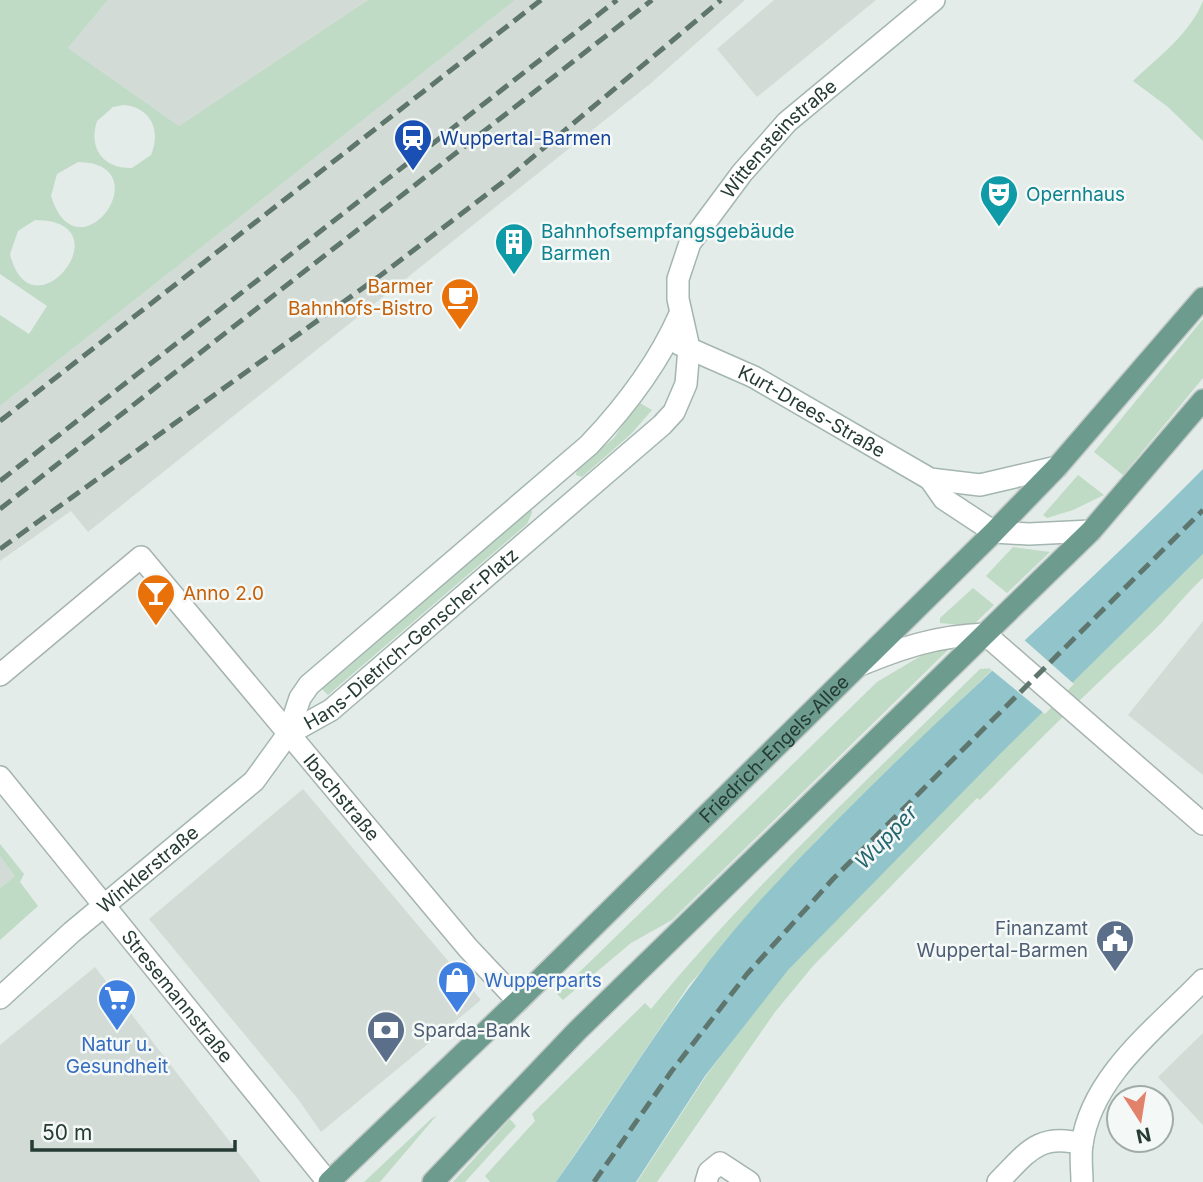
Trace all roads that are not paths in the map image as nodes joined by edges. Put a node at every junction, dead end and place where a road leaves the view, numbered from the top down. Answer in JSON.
{"nodes":[{"id":1,"x":934,"y":0,"type":"edge"},
{"id":2,"x":1203,"y":298,"type":"edge"},
{"id":3,"x":680,"y":314,"type":"junction"},
{"id":4,"x":668,"y":340,"type":"junction"},
{"id":5,"x":690,"y":348,"type":"junction"},
{"id":6,"x":1203,"y":400,"type":"edge"},
{"id":7,"x":1057,"y":467,"type":"junction"},
{"id":8,"x":930,"y":479,"type":"junction"},
{"id":9,"x":1091,"y":531,"type":"junction"},
{"id":10,"x":994,"y":532,"type":"junction"},
{"id":11,"x":993,"y":640,"type":"junction"},
{"id":12,"x":858,"y":666,"type":"junction"},
{"id":13,"x":0,"y":675,"type":"edge"},
{"id":14,"x":288,"y":733,"type":"junction"},
{"id":15,"x":0,"y":778,"type":"edge"},
{"id":16,"x":1203,"y":824,"type":"edge"},
{"id":17,"x":104,"y":905,"type":"junction"},
{"id":18,"x":1203,"y":980,"type":"edge"},
{"id":19,"x":0,"y":998,"type":"edge"},
{"id":20,"x":518,"y":1001,"type":"junction"},
{"id":21,"x":1082,"y":1144,"type":"junction"},
{"id":22,"x":328,"y":1182,"type":"edge"},
{"id":23,"x":433,"y":1182,"type":"edge"},
{"id":24,"x":706,"y":1182,"type":"edge"},
{"id":25,"x":749,"y":1182,"type":"edge"},
{"id":26,"x":998,"y":1182,"type":"edge"},
{"id":27,"x":1082,"y":1182,"type":"edge"}],
"edges":[{"from":1,"to":3,"type":"street","name":"Wittensteinstraße"},
{"from":2,"to":7,"type":"main road","name":"Friedrich-Engels-Allee"},
{"from":3,"to":4,"type":"street","name":"Hans-Dietrich-Genscher-Platz"},
{"from":3,"to":5,"type":"street","name":"Hans-Dietrich-Genscher-Platz"},
{"from":4,"to":5,"type":"street"},
{"from":4,"to":14,"type":"street","name":"Hans-Dietrich-Genscher-Platz"},
{"from":5,"to":8,"type":"street","name":"Kurt-Drees-Straße"},
{"from":5,"to":14,"type":"street","name":"Hans-Dietrich-Genscher-Platz"},
{"from":6,"to":9,"type":"main road"},
{"from":7,"to":8,"type":"street","name":"Kurt-Drees-Straße"},
{"from":7,"to":10,"type":"main road","name":"Friedrich-Engels-Allee"},
{"from":8,"to":10,"type":"street","name":"Kurt-Drees-Straße"},
{"from":9,"to":10,"type":"street"},
{"from":9,"to":11,"type":"main road"},
{"from":10,"to":12,"type":"main road","name":"Friedrich-Engels-Allee"},
{"from":11,"to":12,"type":"street"},
{"from":11,"to":16,"type":"street"},
{"from":11,"to":23,"type":"main road"},
{"from":12,"to":20,"type":"main road","name":"Friedrich-Engels-Allee"},
{"from":13,"to":14,"type":"street","name":"Ibachstraße"},
{"from":14,"to":17,"type":"street","name":"Winklerstraße"},
{"from":14,"to":20,"type":"street","name":"Ibachstraße"},
{"from":15,"to":17,"type":"street","name":"Stresemannstraße"},
{"from":17,"to":19,"type":"street","name":"Winklerstraße"},
{"from":17,"to":22,"type":"street","name":"Stresemannstraße"},
{"from":18,"to":21,"type":"street"},
{"from":20,"to":22,"type":"main road","name":"Friedrich-Engels-Allee"},
{"from":21,"to":26,"type":"street"},
{"from":21,"to":27,"type":"street"},
{"from":24,"to":25,"type":"street"}]}
